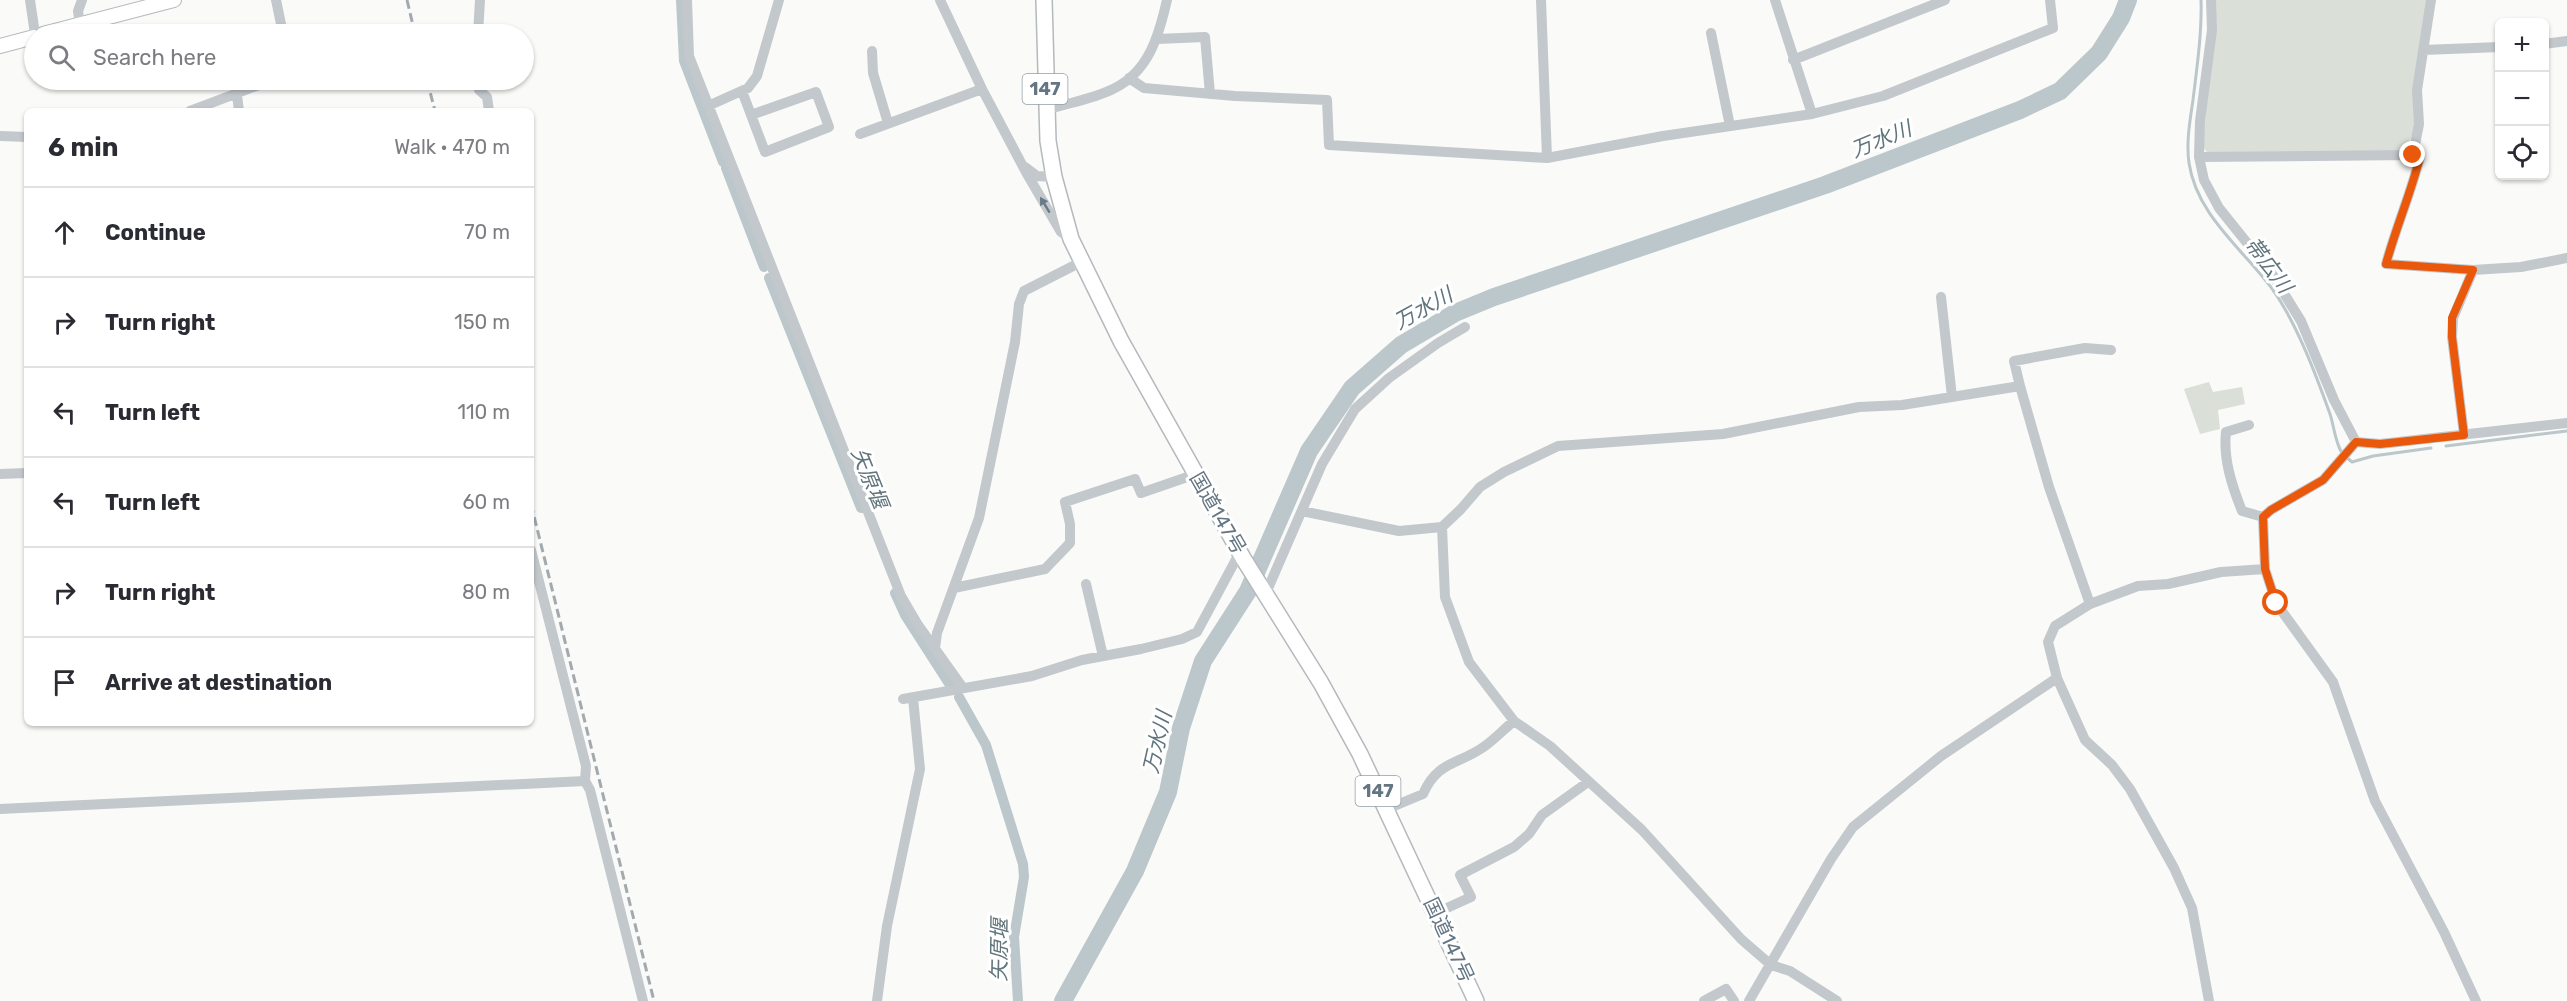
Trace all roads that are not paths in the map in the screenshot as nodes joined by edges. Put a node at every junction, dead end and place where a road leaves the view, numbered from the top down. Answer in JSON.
{"nodes":[{"id":1,"x":30,"y":0,"type":"edge"},
{"id":2,"x":82,"y":0,"type":"edge"},
{"id":3,"x":174,"y":0,"type":"edge"},
{"id":4,"x":276,"y":0,"type":"edge"},
{"id":5,"x":480,"y":0,"type":"edge"},
{"id":6,"x":687,"y":0,"type":"edge"},
{"id":7,"x":779,"y":0,"type":"edge"},
{"id":8,"x":940,"y":0,"type":"edge"},
{"id":9,"x":1044,"y":0,"type":"edge"},
{"id":10,"x":1167,"y":0,"type":"edge"},
{"id":11,"x":1541,"y":0,"type":"edge"},
{"id":12,"x":1775,"y":0,"type":"edge"},
{"id":13,"x":1945,"y":0,"type":"edge"},
{"id":14,"x":2050,"y":0,"type":"edge"},
{"id":15,"x":2211,"y":0,"type":"edge"},
{"id":16,"x":2431,"y":0,"type":"edge"},
{"id":17,"x":33,"y":24,"type":"edge"},
{"id":18,"x":80,"y":24,"type":"edge"},
{"id":19,"x":84,"y":24,"type":"edge"},
{"id":20,"x":281,"y":24,"type":"edge"},
{"id":21,"x":479,"y":24,"type":"edge"},
{"id":22,"x":1712,"y":33,"type":"dead end"},
{"id":23,"x":24,"y":39,"type":"edge"},
{"id":24,"x":1157,"y":39,"type":"junction"},
{"id":25,"x":2567,"y":41,"type":"edge"},
{"id":26,"x":2549,"y":43,"type":"edge"},
{"id":27,"x":0,"y":46,"type":"edge"},
{"id":28,"x":2495,"y":47,"type":"edge"},
{"id":29,"x":2423,"y":50,"type":"junction"},
{"id":30,"x":872,"y":51,"type":"dead end"},
{"id":31,"x":1793,"y":60,"type":"junction"},
{"id":32,"x":1129,"y":78,"type":"junction"},
{"id":33,"x":982,"y":89,"type":"junction"},
{"id":34,"x":248,"y":90,"type":"edge"},
{"id":35,"x":478,"y":90,"type":"edge"},
{"id":36,"x":742,"y":91,"type":"junction"},
{"id":37,"x":1210,"y":94,"type":"junction"},
{"id":38,"x":237,"y":95,"type":"junction"},
{"id":39,"x":708,"y":106,"type":"junction"},
{"id":40,"x":199,"y":108,"type":"edge"},
{"id":41,"x":239,"y":108,"type":"edge"},
{"id":42,"x":489,"y":108,"type":"edge"},
{"id":43,"x":1046,"y":110,"type":"junction"},
{"id":44,"x":1812,"y":114,"type":"junction"},
{"id":45,"x":751,"y":116,"type":"junction"},
{"id":46,"x":888,"y":123,"type":"junction"},
{"id":47,"x":1730,"y":126,"type":"junction"},
{"id":48,"x":860,"y":134,"type":"dead end"},
{"id":49,"x":0,"y":136,"type":"edge"},
{"id":50,"x":24,"y":137,"type":"edge"},
{"id":51,"x":2413,"y":155,"type":"junction"},
{"id":52,"x":2199,"y":157,"type":"junction"},
{"id":53,"x":1547,"y":158,"type":"junction"},
{"id":54,"x":1025,"y":167,"type":"junction"},
{"id":55,"x":1054,"y":177,"type":"junction"},
{"id":56,"x":1071,"y":239,"type":"junction"},
{"id":57,"x":2567,"y":258,"type":"edge"},
{"id":58,"x":1081,"y":262,"type":"junction"},
{"id":59,"x":2473,"y":270,"type":"junction"},
{"id":60,"x":1941,"y":297,"type":"dead end"},
{"id":61,"x":1465,"y":327,"type":"dead end"},
{"id":62,"x":2111,"y":350,"type":"dead end"},
{"id":63,"x":2019,"y":386,"type":"junction"},
{"id":64,"x":1952,"y":397,"type":"junction"},
{"id":65,"x":2567,"y":423,"type":"edge"},
{"id":66,"x":2249,"y":425,"type":"dead end"},
{"id":67,"x":2464,"y":435,"type":"junction"},
{"id":68,"x":2352,"y":446,"type":"junction"},
{"id":69,"x":24,"y":473,"type":"edge"},
{"id":70,"x":0,"y":474,"type":"edge"},
{"id":71,"x":1196,"y":474,"type":"junction"},
{"id":72,"x":1302,"y":511,"type":"junction"},
{"id":73,"x":2263,"y":517,"type":"junction"},
{"id":74,"x":1442,"y":526,"type":"junction"},
{"id":75,"x":1242,"y":555,"type":"junction"},
{"id":76,"x":534,"y":562,"type":"edge"},
{"id":77,"x":2265,"y":569,"type":"junction"},
{"id":78,"x":1086,"y":584,"type":"dead end"},
{"id":79,"x":954,"y":588,"type":"junction"},
{"id":80,"x":1264,"y":591,"type":"junction"},
{"id":81,"x":2090,"y":604,"type":"junction"},
{"id":82,"x":935,"y":649,"type":"junction"},
{"id":83,"x":1103,"y":656,"type":"junction"},
{"id":84,"x":2057,"y":678,"type":"junction"},
{"id":85,"x":963,"y":688,"type":"junction"},
{"id":86,"x":1514,"y":721,"type":"junction"},
{"id":87,"x":585,"y":781,"type":"junction"},
{"id":88,"x":1588,"y":782,"type":"junction"},
{"id":89,"x":0,"y":809,"type":"edge"},
{"id":90,"x":1387,"y":809,"type":"junction"},
{"id":91,"x":1436,"y":913,"type":"junction"},
{"id":92,"x":1771,"y":965,"type":"junction"},
{"id":93,"x":643,"y":1001,"type":"edge"},
{"id":94,"x":877,"y":1001,"type":"edge"},
{"id":95,"x":1476,"y":1001,"type":"edge"},
{"id":96,"x":1704,"y":1001,"type":"edge"},
{"id":97,"x":1734,"y":1001,"type":"edge"},
{"id":98,"x":1749,"y":1001,"type":"edge"},
{"id":99,"x":1837,"y":1001,"type":"edge"},
{"id":100,"x":2209,"y":1001,"type":"edge"},
{"id":101,"x":2476,"y":1001,"type":"edge"}],
"edges":[{"from":1,"to":17,"type":"street"},
{"from":2,"to":18,"type":"street"},
{"from":3,"to":19,"type":"main road"},
{"from":4,"to":20,"type":"street"},
{"from":5,"to":21,"type":"street"},
{"from":6,"to":39,"type":"street"},
{"from":7,"to":36,"type":"street"},
{"from":8,"to":33,"type":"street"},
{"from":9,"to":43,"type":"highway","name":"国道147号","number":"147"},
{"from":10,"to":24,"type":"street"},
{"from":11,"to":53,"type":"street"},
{"from":12,"to":31,"type":"street"},
{"from":13,"to":31,"type":"street"},
{"from":14,"to":44,"type":"street"},
{"from":15,"to":52,"type":"street"},
{"from":16,"to":29,"type":"street"},
{"from":22,"to":47,"type":"street"},
{"from":23,"to":27,"type":"main road"},
{"from":24,"to":32,"type":"street"},
{"from":24,"to":37,"type":"street"},
{"from":25,"to":26,"type":"street"},
{"from":28,"to":29,"type":"street"},
{"from":29,"to":51,"type":"street"},
{"from":30,"to":46,"type":"street"},
{"from":31,"to":44,"type":"street"},
{"from":32,"to":37,"type":"street"},
{"from":32,"to":43,"type":"street"},
{"from":33,"to":46,"type":"street"},
{"from":33,"to":54,"type":"street"},
{"from":34,"to":38,"type":"street"},
{"from":35,"to":42,"type":"street"},
{"from":36,"to":39,"type":"street"},
{"from":36,"to":45,"type":"street"},
{"from":37,"to":53,"type":"street"},
{"from":38,"to":40,"type":"street"},
{"from":38,"to":41,"type":"street"},
{"from":39,"to":82,"type":"street"},
{"from":43,"to":55,"type":"highway","name":"国道147号","number":"147"},
{"from":44,"to":47,"type":"street"},
{"from":45,"to":45,"type":"street"},
{"from":46,"to":48,"type":"street"},
{"from":47,"to":53,"type":"street"},
{"from":49,"to":50,"type":"street"},
{"from":51,"to":52,"type":"street"},
{"from":51,"to":59,"type":"street"},
{"from":52,"to":68,"type":"street"},
{"from":54,"to":55,"type":"street"},
{"from":56,"to":54,"type":"street","one_way":true},
{"from":55,"to":56,"type":"highway","name":"国道147号","number":"147"},
{"from":56,"to":58,"type":"highway","name":"国道147号","number":"147"},
{"from":57,"to":59,"type":"street"},
{"from":58,"to":71,"type":"highway","name":"国道147号","number":"147"},
{"from":58,"to":79,"type":"street"},
{"from":59,"to":67,"type":"street"},
{"from":60,"to":64,"type":"street"},
{"from":61,"to":72,"type":"street"},
{"from":62,"to":63,"type":"street"},
{"from":63,"to":64,"type":"street"},
{"from":63,"to":81,"type":"street"},
{"from":64,"to":74,"type":"street"},
{"from":65,"to":67,"type":"street"},
{"from":66,"to":73,"type":"street"},
{"from":67,"to":68,"type":"street"},
{"from":68,"to":73,"type":"street"},
{"from":69,"to":70,"type":"street"},
{"from":71,"to":75,"type":"highway","name":"国道147号","number":"147"},
{"from":71,"to":79,"type":"street"},
{"from":72,"to":74,"type":"street"},
{"from":72,"to":80,"type":"street"},
{"from":73,"to":77,"type":"street"},
{"from":74,"to":86,"type":"street"},
{"from":75,"to":80,"type":"highway","name":"国道147号","number":"147"},
{"from":75,"to":83,"type":"street"},
{"from":76,"to":87,"type":"street"},
{"from":77,"to":81,"type":"street"},
{"from":77,"to":101,"type":"street"},
{"from":78,"to":83,"type":"street"},
{"from":79,"to":82,"type":"street"},
{"from":80,"to":90,"type":"highway","name":"国道147号","number":"147"},
{"from":81,"to":84,"type":"street"},
{"from":82,"to":85,"type":"street"},
{"from":83,"to":85,"type":"street"},
{"from":84,"to":92,"type":"street"},
{"from":84,"to":100,"type":"street"},
{"from":85,"to":94,"type":"street"},
{"from":86,"to":88,"type":"street"},
{"from":86,"to":90,"type":"street"},
{"from":87,"to":89,"type":"street"},
{"from":87,"to":93,"type":"street"},
{"from":88,"to":91,"type":"street"},
{"from":88,"to":92,"type":"street"},
{"from":90,"to":91,"type":"highway","name":"国道147号","number":"147"},
{"from":91,"to":95,"type":"highway","name":"国道147号","number":"147"},
{"from":92,"to":98,"type":"street"},
{"from":92,"to":99,"type":"street"},
{"from":96,"to":97,"type":"street"}]}
